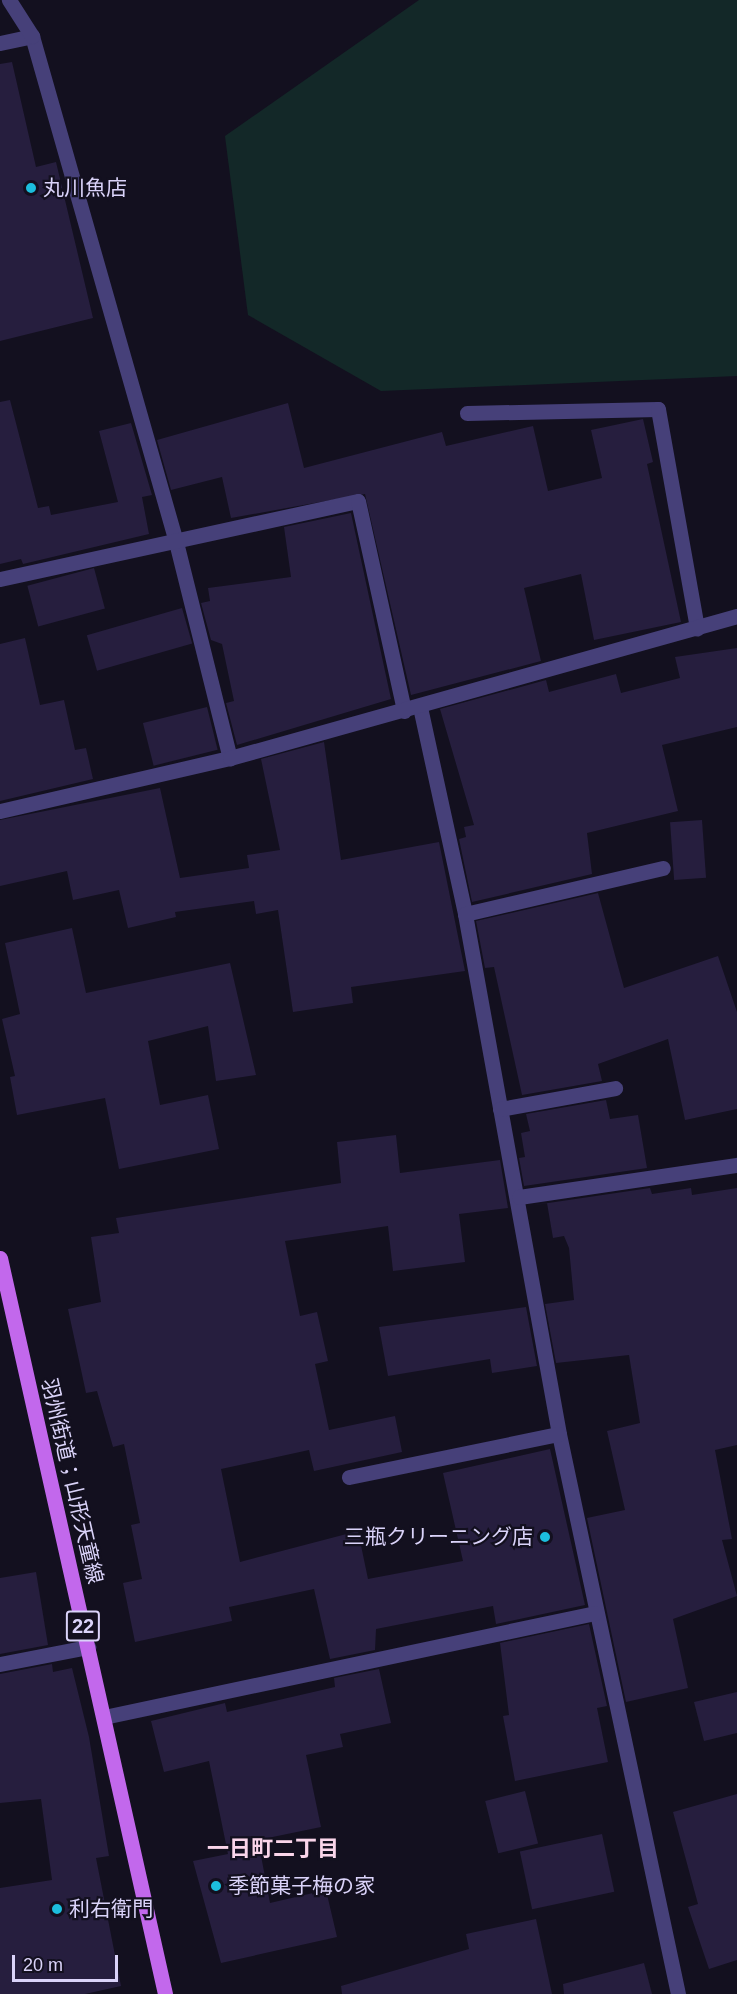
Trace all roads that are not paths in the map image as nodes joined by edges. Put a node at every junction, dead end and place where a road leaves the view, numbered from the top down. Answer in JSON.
{"nodes":[{"id":1,"x":9,"y":0,"type":"edge"},
{"id":2,"x":32,"y":36,"type":"junction"},
{"id":3,"x":0,"y":43,"type":"edge"},
{"id":4,"x":467,"y":413,"type":"dead end"},
{"id":5,"x":176,"y":542,"type":"junction"},
{"id":6,"x":0,"y":579,"type":"edge"},
{"id":7,"x":737,"y":616,"type":"edge"},
{"id":8,"x":697,"y":629,"type":"junction"},
{"id":9,"x":420,"y":707,"type":"junction"},
{"id":10,"x":404,"y":711,"type":"junction"},
{"id":11,"x":230,"y":758,"type":"junction"},
{"id":12,"x":0,"y":811,"type":"edge"},
{"id":13,"x":663,"y":867,"type":"dead end"},
{"id":14,"x":465,"y":914,"type":"junction"},
{"id":15,"x":615,"y":1088,"type":"dead end"},
{"id":16,"x":500,"y":1109,"type":"junction"},
{"id":17,"x":737,"y":1165,"type":"edge"},
{"id":18,"x":519,"y":1197,"type":"junction"},
{"id":19,"x":0,"y":1258,"type":"edge"},
{"id":20,"x":559,"y":1434,"type":"junction"},
{"id":21,"x":349,"y":1477,"type":"dead end"},
{"id":22,"x":595,"y":1613,"type":"junction"},
{"id":23,"x":88,"y":1647,"type":"junction"},
{"id":24,"x":0,"y":1664,"type":"edge"},
{"id":25,"x":104,"y":1717,"type":"junction"},
{"id":26,"x":165,"y":1994,"type":"edge"},
{"id":27,"x":678,"y":1994,"type":"edge"}],
"edges":[{"from":1,"to":2,"type":"lane"},
{"from":2,"to":3,"type":"lane"},
{"from":2,"to":5,"type":"lane"},
{"from":4,"to":8,"type":"lane"},
{"from":5,"to":6,"type":"lane"},
{"from":5,"to":10,"type":"lane"},
{"from":5,"to":11,"type":"lane"},
{"from":7,"to":8,"type":"lane"},
{"from":8,"to":9,"type":"lane"},
{"from":9,"to":10,"type":"lane"},
{"from":9,"to":14,"type":"lane"},
{"from":10,"to":11,"type":"lane"},
{"from":11,"to":12,"type":"lane"},
{"from":13,"to":14,"type":"lane"},
{"from":14,"to":16,"type":"lane"},
{"from":15,"to":16,"type":"lane"},
{"from":16,"to":18,"type":"lane"},
{"from":17,"to":18,"type":"lane"},
{"from":18,"to":20,"type":"lane"},
{"from":19,"to":23,"type":"main road","name":"羽州街道；山形天童線","number":"22"},
{"from":20,"to":21,"type":"lane"},
{"from":20,"to":22,"type":"lane"},
{"from":22,"to":25,"type":"lane"},
{"from":22,"to":27,"type":"lane"},
{"from":23,"to":24,"type":"lane"},
{"from":23,"to":25,"type":"main road","name":"羽州街道；山形天童線","number":"22"},
{"from":25,"to":26,"type":"main road","name":"羽州街道；山形天童線","number":"22"}]}
